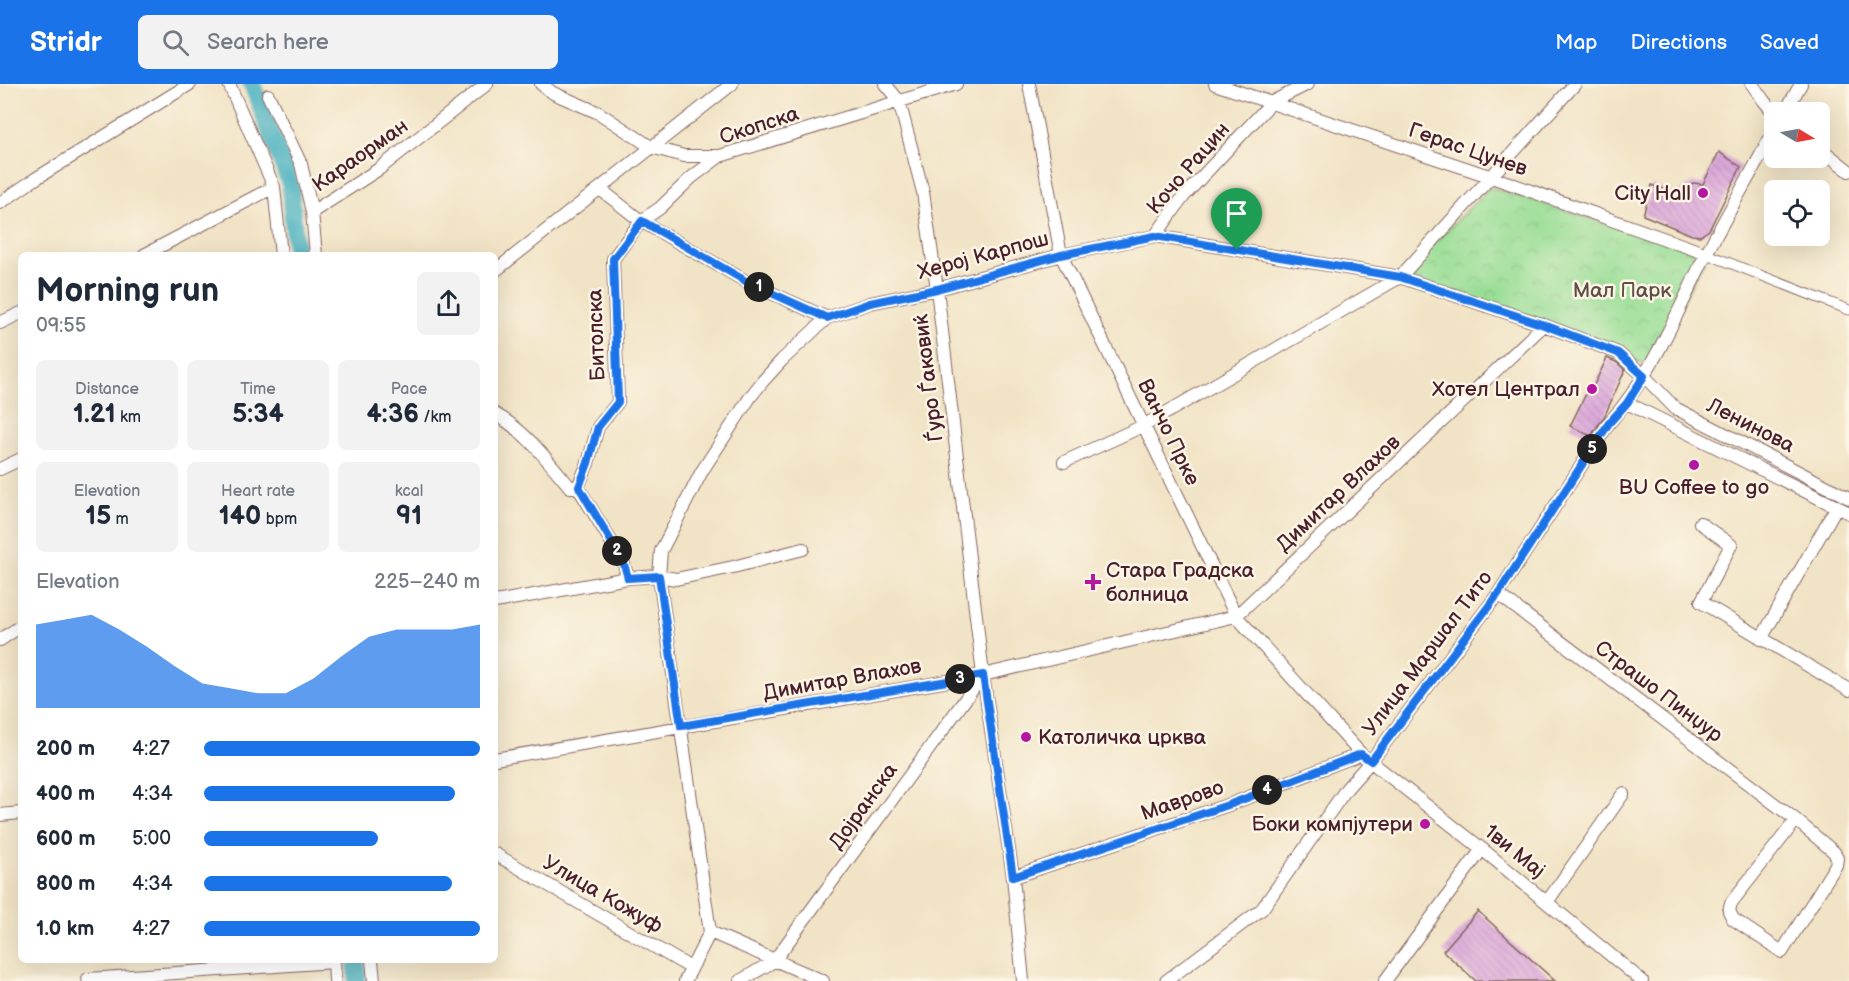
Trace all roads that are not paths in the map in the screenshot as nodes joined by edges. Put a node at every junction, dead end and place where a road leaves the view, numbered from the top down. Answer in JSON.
{"nodes":[{"id":1,"x":190,"y":84,"type":"edge"},
{"id":2,"x":229,"y":84,"type":"edge"},
{"id":3,"x":487,"y":84,"type":"edge"},
{"id":4,"x":541,"y":84,"type":"edge"},
{"id":5,"x":732,"y":84,"type":"edge"},
{"id":6,"x":885,"y":84,"type":"edge"},
{"id":7,"x":956,"y":84,"type":"edge"},
{"id":8,"x":1029,"y":84,"type":"edge"},
{"id":9,"x":1215,"y":84,"type":"edge"},
{"id":10,"x":1308,"y":84,"type":"edge"},
{"id":11,"x":1575,"y":84,"type":"edge"},
{"id":12,"x":1752,"y":84,"type":"edge"},
{"id":13,"x":1801,"y":84,"type":"edge"},
{"id":14,"x":268,"y":95,"type":"dead end"},
{"id":15,"x":899,"y":101,"type":"junction"},
{"id":16,"x":1272,"y":102,"type":"junction"},
{"id":17,"x":1765,"y":102,"type":"edge"},
{"id":18,"x":1791,"y":102,"type":"edge"},
{"id":19,"x":651,"y":147,"type":"junction"},
{"id":20,"x":1764,"y":149,"type":"edge"},
{"id":21,"x":720,"y":156,"type":"junction"},
{"id":22,"x":1830,"y":156,"type":"edge"},
{"id":23,"x":1849,"y":171,"type":"edge"},
{"id":24,"x":1489,"y":176,"type":"junction"},
{"id":25,"x":274,"y":187,"type":"junction"},
{"id":26,"x":600,"y":189,"type":"junction"},
{"id":27,"x":0,"y":203,"type":"edge"},
{"id":28,"x":312,"y":212,"type":"junction"},
{"id":29,"x":642,"y":221,"type":"junction"},
{"id":30,"x":1155,"y":236,"type":"junction"},
{"id":31,"x":150,"y":252,"type":"edge"},
{"id":32,"x":281,"y":252,"type":"edge"},
{"id":33,"x":316,"y":252,"type":"edge"},
{"id":34,"x":1707,"y":254,"type":"junction"},
{"id":35,"x":1061,"y":255,"type":"junction"},
{"id":36,"x":498,"y":269,"type":"edge"},
{"id":37,"x":1400,"y":277,"type":"junction"},
{"id":38,"x":937,"y":289,"type":"junction"},
{"id":39,"x":1849,"y":310,"type":"edge"},
{"id":40,"x":18,"y":314,"type":"edge"},
{"id":41,"x":827,"y":318,"type":"junction"},
{"id":42,"x":0,"y":323,"type":"edge"},
{"id":43,"x":1544,"y":325,"type":"junction"},
{"id":44,"x":1644,"y":376,"type":"junction"},
{"id":45,"x":1627,"y":403,"type":"junction"},
{"id":46,"x":498,"y":416,"type":"edge"},
{"id":47,"x":1144,"y":425,"type":"junction"},
{"id":48,"x":18,"y":460,"type":"edge"},
{"id":49,"x":1064,"y":462,"type":"dead end"},
{"id":50,"x":0,"y":469,"type":"edge"},
{"id":51,"x":579,"y":487,"type":"junction"},
{"id":52,"x":1849,"y":498,"type":"edge"},
{"id":53,"x":1837,"y":506,"type":"junction"},
{"id":54,"x":1849,"y":513,"type":"edge"},
{"id":55,"x":1700,"y":523,"type":"dead end"},
{"id":56,"x":803,"y":549,"type":"dead end"},
{"id":57,"x":659,"y":576,"type":"junction"},
{"id":58,"x":628,"y":578,"type":"junction"},
{"id":59,"x":1498,"y":594,"type":"junction"},
{"id":60,"x":498,"y":601,"type":"edge"},
{"id":61,"x":1236,"y":616,"type":"junction"},
{"id":62,"x":18,"y":630,"type":"edge"},
{"id":63,"x":1761,"y":639,"type":"junction"},
{"id":64,"x":0,"y":640,"type":"edge"},
{"id":65,"x":983,"y":675,"type":"junction"},
{"id":66,"x":1849,"y":690,"type":"edge"},
{"id":67,"x":681,"y":726,"type":"junction"},
{"id":68,"x":498,"y":758,"type":"edge"},
{"id":69,"x":1366,"y":758,"type":"junction"},
{"id":70,"x":1623,"y":794,"type":"dead end"},
{"id":71,"x":18,"y":813,"type":"edge"},
{"id":72,"x":0,"y":815,"type":"edge"},
{"id":73,"x":1796,"y":820,"type":"junction"},
{"id":74,"x":1482,"y":849,"type":"junction"},
{"id":75,"x":498,"y":856,"type":"edge"},
{"id":76,"x":1013,"y":877,"type":"junction"},
{"id":77,"x":1547,"y":902,"type":"junction"},
{"id":78,"x":710,"y":932,"type":"junction"},
{"id":79,"x":774,"y":961,"type":"junction"},
{"id":80,"x":307,"y":963,"type":"edge"},
{"id":81,"x":334,"y":963,"type":"edge"},
{"id":82,"x":372,"y":963,"type":"edge"},
{"id":83,"x":691,"y":969,"type":"junction"},
{"id":84,"x":88,"y":979,"type":"dead end"},
{"id":85,"x":335,"y":981,"type":"edge"},
{"id":86,"x":374,"y":981,"type":"edge"},
{"id":87,"x":685,"y":981,"type":"edge"},
{"id":88,"x":740,"y":981,"type":"edge"},
{"id":89,"x":823,"y":981,"type":"edge"},
{"id":90,"x":1023,"y":981,"type":"edge"},
{"id":91,"x":1166,"y":981,"type":"edge"},
{"id":92,"x":1385,"y":981,"type":"edge"},
{"id":93,"x":1642,"y":981,"type":"edge"}],
"edges":[{"from":1,"to":27,"type":"street"},
{"from":2,"to":25,"type":"street"},
{"from":3,"to":28,"type":"street","name":"Караорман"},
{"from":4,"to":19,"type":"street"},
{"from":5,"to":19,"type":"street"},
{"from":6,"to":15,"type":"street","name":"Ѓуро Ѓаковиќ"},
{"from":7,"to":15,"type":"street","name":"Скопска"},
{"from":8,"to":35,"type":"street","name":"Ванчо Прке"},
{"from":9,"to":16,"type":"street","name":"Герас Цунев"},
{"from":10,"to":16,"type":"street","name":"Кочо Рацин"},
{"from":11,"to":24,"type":"street"},
{"from":12,"to":17,"type":"street"},
{"from":13,"to":18,"type":"street"},
{"from":14,"to":28,"type":"street"},
{"from":15,"to":21,"type":"street","name":"Скопска"},
{"from":15,"to":38,"type":"street","name":"Ѓуро Ѓаковиќ"},
{"from":16,"to":24,"type":"street","name":"Герас Цунев"},
{"from":16,"to":30,"type":"street","name":"Кочо Рацин"},
{"from":19,"to":21,"type":"street"},
{"from":19,"to":26,"type":"street"},
{"from":20,"to":34,"type":"street","name":"Улица Маршал Тито"},
{"from":21,"to":29,"type":"street","name":"Скопска"},
{"from":22,"to":23,"type":"street"},
{"from":24,"to":34,"type":"street","name":"Герас Цунев"},
{"from":24,"to":37,"type":"street"},
{"from":25,"to":31,"type":"street"},
{"from":25,"to":32,"type":"street"},
{"from":26,"to":29,"type":"street"},
{"from":26,"to":36,"type":"street"},
{"from":28,"to":33,"type":"street"},
{"from":29,"to":41,"type":"street"},
{"from":29,"to":51,"type":"street","name":"Битолска"},
{"from":30,"to":35,"type":"street","name":"Херој Карпош"},
{"from":30,"to":37,"type":"street","name":"Херој Карпош"},
{"from":34,"to":39,"type":"street"},
{"from":34,"to":44,"type":"street","name":"Улица Маршал Тито"},
{"from":35,"to":38,"type":"street","name":"Херој Карпош"},
{"from":35,"to":47,"type":"street","name":"Ванчо Прке"},
{"from":37,"to":43,"type":"street","name":"Херој Карпош"},
{"from":37,"to":47,"type":"street"},
{"from":38,"to":41,"type":"street","name":"Херој Карпош"},
{"from":38,"to":65,"type":"street","name":"Ѓуро Ѓаковиќ"},
{"from":40,"to":42,"type":"street"},
{"from":41,"to":57,"type":"street"},
{"from":43,"to":44,"type":"street","name":"Ленинова"},
{"from":43,"to":61,"type":"street","name":"Димитар Влахов"},
{"from":44,"to":45,"type":"street","name":"Улица Маршал Тито"},
{"from":44,"to":52,"type":"street","name":"Ленинова"},
{"from":45,"to":53,"type":"street"},
{"from":45,"to":59,"type":"street","name":"Улица Маршал Тито"},
{"from":46,"to":51,"type":"street"},
{"from":47,"to":49,"type":"street"},
{"from":47,"to":61,"type":"street","name":"Ванчо Прке"},
{"from":48,"to":50,"type":"street"},
{"from":51,"to":58,"type":"street"},
{"from":53,"to":54,"type":"street"},
{"from":53,"to":63,"type":"street"},
{"from":55,"to":63,"type":"street"},
{"from":56,"to":57,"type":"street"},
{"from":57,"to":58,"type":"street"},
{"from":57,"to":67,"type":"street"},
{"from":58,"to":60,"type":"street"},
{"from":59,"to":69,"type":"street","name":"Улица Маршал Тито"},
{"from":59,"to":73,"type":"street","name":"Страшо Пинџур"},
{"from":61,"to":65,"type":"street","name":"Димитар Влахов"},
{"from":61,"to":69,"type":"street","name":"Ванчо Прке"},
{"from":62,"to":64,"type":"street"},
{"from":63,"to":66,"type":"street"},
{"from":65,"to":67,"type":"street","name":"Димитар Влахов"},
{"from":65,"to":76,"type":"street","name":"Ѓуро Ѓаковиќ"},
{"from":65,"to":79,"type":"street","name":"Дојранска"},
{"from":67,"to":68,"type":"street","name":"Димитар Влахов"},
{"from":67,"to":78,"type":"street"},
{"from":69,"to":74,"type":"street","name":"1ви Мај"},
{"from":69,"to":76,"type":"street","name":"Маврово"},
{"from":69,"to":91,"type":"street","name":"Улица Маршал Тито"},
{"from":70,"to":77,"type":"street"},
{"from":71,"to":72,"type":"street"},
{"from":73,"to":73,"type":"street","name":"Страшо Пинџур"},
{"from":74,"to":77,"type":"street","name":"1ви Мај"},
{"from":74,"to":92,"type":"street"},
{"from":75,"to":83,"type":"street","name":"Улица Кожуф"},
{"from":76,"to":90,"type":"street","name":"Ѓуро Ѓаковиќ"},
{"from":77,"to":93,"type":"street","name":"1ви Мај"},
{"from":78,"to":79,"type":"street"},
{"from":78,"to":83,"type":"street"},
{"from":79,"to":88,"type":"street"},
{"from":79,"to":89,"type":"street"},
{"from":80,"to":84,"type":"street"},
{"from":81,"to":85,"type":"street"},
{"from":82,"to":86,"type":"street"},
{"from":83,"to":87,"type":"street"}]}
